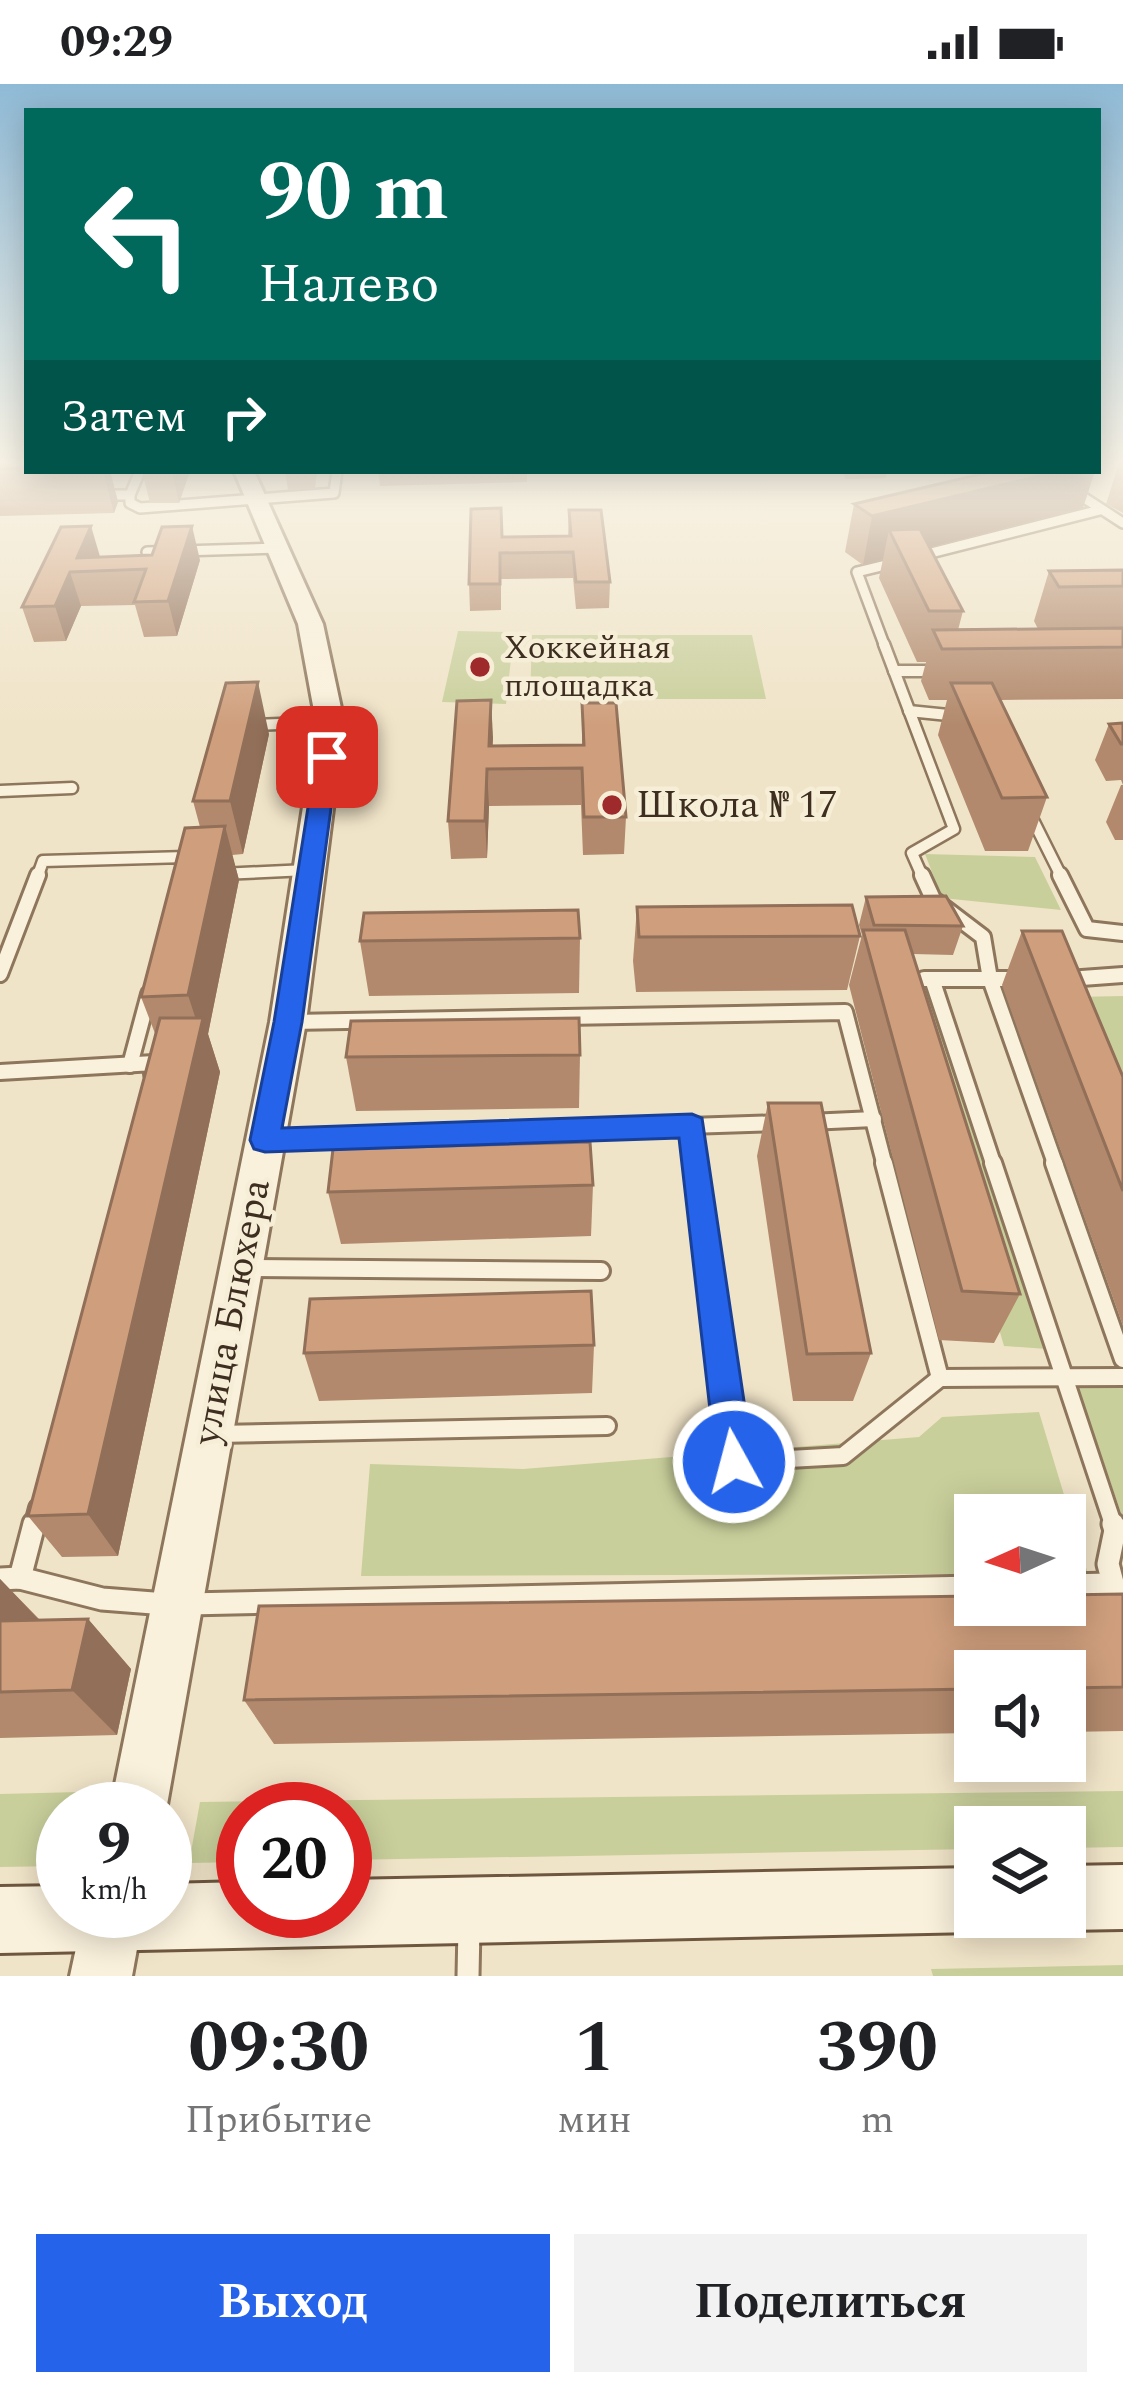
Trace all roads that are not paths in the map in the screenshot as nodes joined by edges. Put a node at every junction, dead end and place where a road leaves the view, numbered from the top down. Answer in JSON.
{"nodes":[{"id":1,"x":237,"y":549,"type":"edge"},
{"id":2,"x":281,"y":549,"type":"edge"},
{"id":3,"x":946,"y":549,"type":"edge"},
{"id":4,"x":147,"y":552,"type":"edge"},
{"id":5,"x":941,"y":670,"type":"edge"},
{"id":6,"x":895,"y":671,"type":"junction"},
{"id":7,"x":909,"y":711,"type":"junction"},
{"id":8,"x":965,"y":716,"type":"edge"},
{"id":9,"x":313,"y":723,"type":"junction"},
{"id":10,"x":239,"y":725,"type":"edge"},
{"id":11,"x":72,"y":788,"type":"dead end"},
{"id":12,"x":0,"y":791,"type":"edge"},
{"id":13,"x":1024,"y":802,"type":"edge"},
{"id":14,"x":192,"y":836,"type":"edge"},
{"id":15,"x":186,"y":857,"type":"junction"},
{"id":16,"x":310,"y":870,"type":"junction"},
{"id":17,"x":1123,"y":933,"type":"edge"},
{"id":18,"x":0,"y":974,"type":"edge"},
{"id":19,"x":1123,"y":975,"type":"edge"},
{"id":20,"x":900,"y":979,"type":"edge"},
{"id":21,"x":932,"y":979,"type":"junction"},
{"id":22,"x":990,"y":979,"type":"junction"},
{"id":23,"x":1032,"y":979,"type":"edge"},
{"id":24,"x":1052,"y":979,"type":"edge"},
{"id":25,"x":153,"y":980,"type":"edge"},
{"id":26,"x":288,"y":1022,"type":"junction"},
{"id":27,"x":130,"y":1065,"type":"junction"},
{"id":28,"x":0,"y":1072,"type":"edge"},
{"id":29,"x":148,"y":1086,"type":"edge"},
{"id":30,"x":874,"y":1119,"type":"junction"},
{"id":31,"x":692,"y":1126,"type":"junction"},
{"id":32,"x":265,"y":1140,"type":"junction"},
{"id":33,"x":240,"y":1268,"type":"junction"},
{"id":34,"x":601,"y":1271,"type":"dead end"},
{"id":35,"x":1123,"y":1359,"type":"edge"},
{"id":36,"x":1123,"y":1377,"type":"edge"},
{"id":37,"x":940,"y":1378,"type":"junction"},
{"id":38,"x":1064,"y":1378,"type":"junction"},
{"id":39,"x":607,"y":1426,"type":"dead end"},
{"id":40,"x":208,"y":1434,"type":"junction"},
{"id":41,"x":43,"y":1489,"type":"edge"},
{"id":42,"x":1119,"y":1530,"type":"edge"},
{"id":43,"x":10,"y":1579,"type":"edge"},
{"id":44,"x":1110,"y":1584,"type":"junction"},
{"id":45,"x":1086,"y":1585,"type":"edge"},
{"id":46,"x":954,"y":1587,"type":"edge"},
{"id":47,"x":179,"y":1604,"type":"junction"},
{"id":48,"x":1123,"y":1621,"type":"edge"},
{"id":49,"x":144,"y":1782,"type":"edge"},
{"id":50,"x":1123,"y":1897,"type":"edge"},
{"id":51,"x":1086,"y":1898,"type":"edge"},
{"id":52,"x":954,"y":1900,"type":"edge"},
{"id":53,"x":470,"y":1909,"type":"junction"},
{"id":54,"x":0,"y":1920,"type":"edge"},
{"id":55,"x":36,"y":1925,"type":"edge"},
{"id":56,"x":192,"y":1930,"type":"edge"},
{"id":57,"x":468,"y":1976,"type":"edge"}],
"edges":[{"from":1,"to":4,"type":"lane"},
{"from":2,"to":9,"type":"street","name":"улица Блюхера"},
{"from":3,"to":6,"type":"lane"},
{"from":5,"to":6,"type":"lane"},
{"from":6,"to":7,"type":"lane"},
{"from":7,"to":8,"type":"lane"},
{"from":7,"to":22,"type":"lane"},
{"from":9,"to":10,"type":"lane"},
{"from":9,"to":16,"type":"street","name":"улица Блюхера"},
{"from":11,"to":12,"type":"lane"},
{"from":13,"to":17,"type":"lane"},
{"from":14,"to":15,"type":"lane"},
{"from":15,"to":16,"type":"lane"},
{"from":15,"to":18,"type":"lane"},
{"from":16,"to":26,"type":"street","name":"улица Блюхера"},
{"from":19,"to":24,"type":"lane"},
{"from":20,"to":21,"type":"lane"},
{"from":21,"to":22,"type":"lane"},
{"from":21,"to":38,"type":"lane"},
{"from":22,"to":23,"type":"lane"},
{"from":22,"to":35,"type":"lane"},
{"from":25,"to":27,"type":"lane"},
{"from":26,"to":30,"type":"lane"},
{"from":26,"to":32,"type":"street","name":"улица Блюхера"},
{"from":27,"to":28,"type":"lane"},
{"from":27,"to":29,"type":"lane"},
{"from":30,"to":31,"type":"lane"},
{"from":30,"to":37,"type":"lane"},
{"from":31,"to":32,"type":"lane"},
{"from":31,"to":37,"type":"lane"},
{"from":32,"to":33,"type":"street","name":"улица Блюхера"},
{"from":33,"to":34,"type":"lane"},
{"from":33,"to":40,"type":"street","name":"улица Блюхера"},
{"from":36,"to":38,"type":"lane"},
{"from":37,"to":38,"type":"lane"},
{"from":38,"to":42,"type":"lane"},
{"from":39,"to":40,"type":"lane"},
{"from":40,"to":47,"type":"street","name":"улица Блюхера"},
{"from":41,"to":43,"type":"lane"},
{"from":42,"to":44,"type":"lane"},
{"from":43,"to":47,"type":"lane"},
{"from":44,"to":45,"type":"lane"},
{"from":44,"to":48,"type":"lane"},
{"from":46,"to":47,"type":"lane"},
{"from":47,"to":49,"type":"street","name":"улица Блюхера"},
{"from":50,"to":51,"type":"main road"},
{"from":52,"to":53,"type":"main road"},
{"from":53,"to":56,"type":"main road"},
{"from":53,"to":57,"type":"lane"},
{"from":54,"to":55,"type":"main road"}]}
